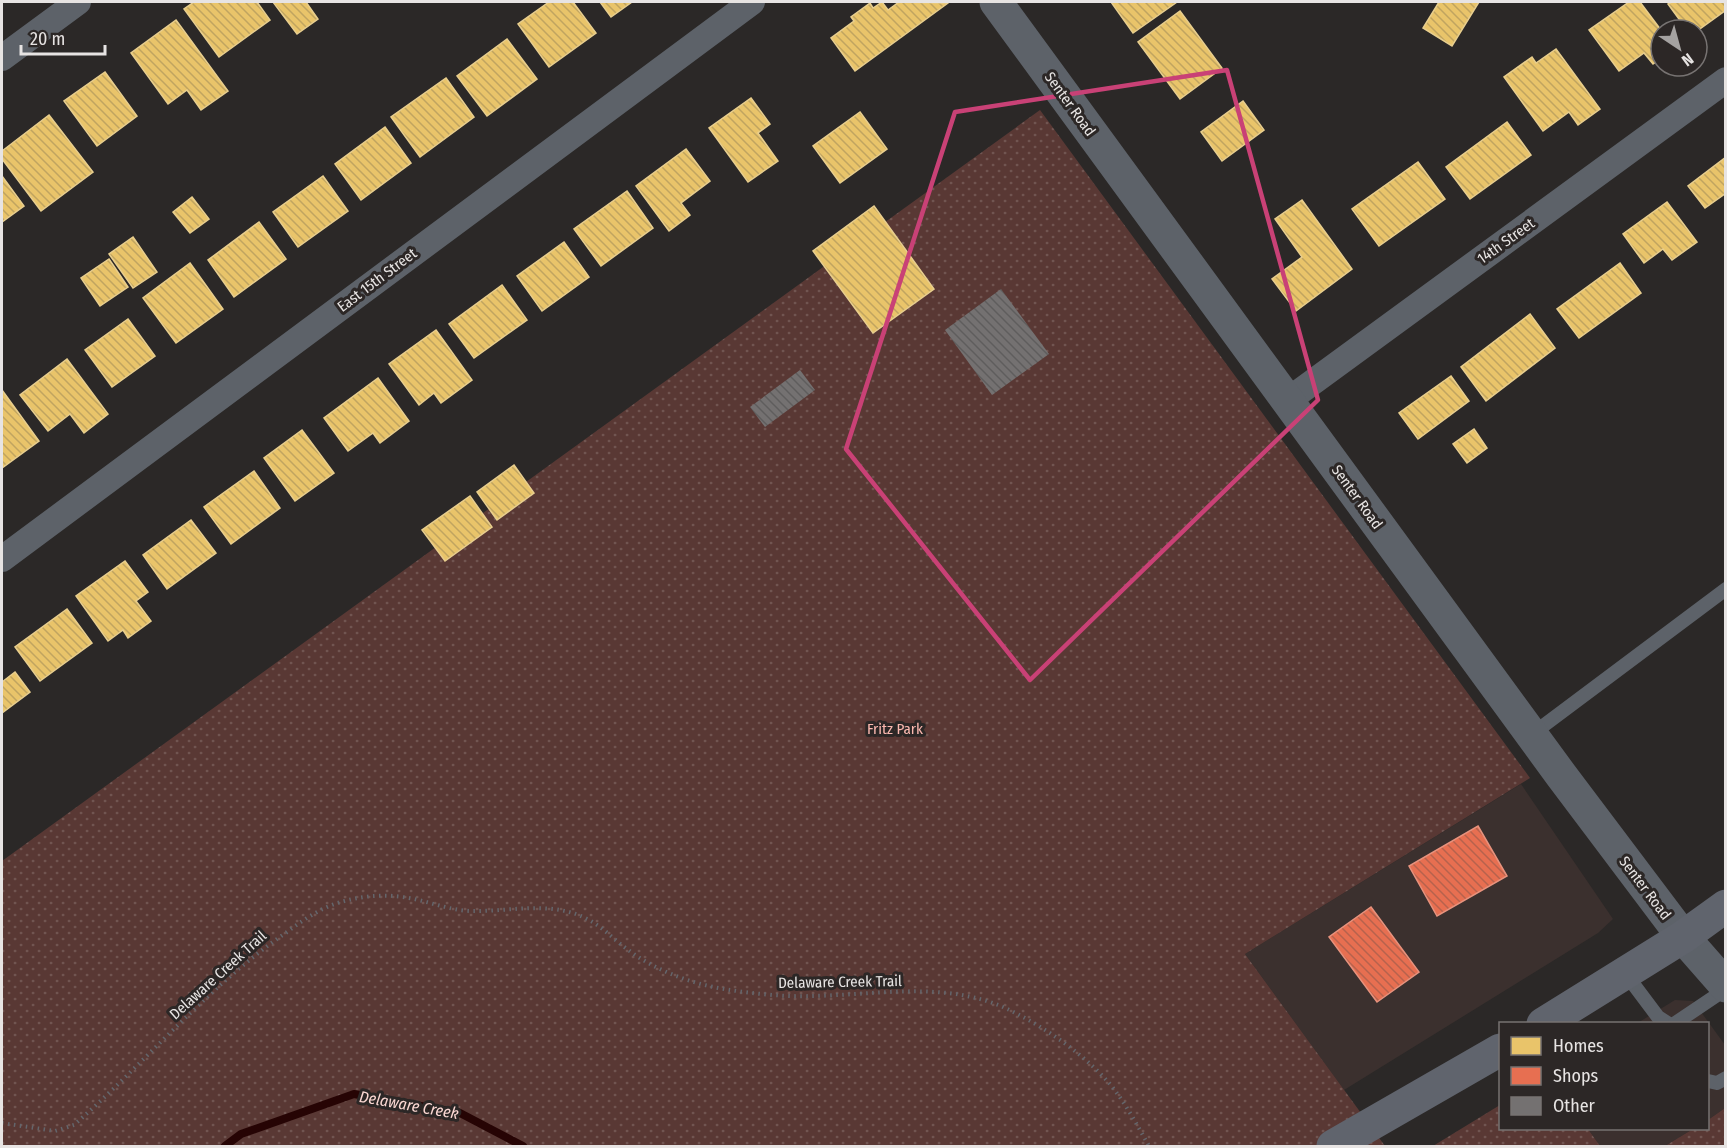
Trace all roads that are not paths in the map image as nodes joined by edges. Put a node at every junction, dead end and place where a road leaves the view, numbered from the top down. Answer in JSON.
{"nodes":[{"id":1,"x":78,"y":2,"type":"edge"},
{"id":2,"x":752,"y":2,"type":"edge"},
{"id":3,"x":996,"y":2,"type":"edge"},
{"id":4,"x":2,"y":58,"type":"edge"},
{"id":5,"x":1725,"y":80,"type":"edge"},
{"id":6,"x":1287,"y":401,"type":"junction"},
{"id":7,"x":2,"y":559,"type":"edge"},
{"id":8,"x":1725,"y":589,"type":"edge"},
{"id":9,"x":1531,"y":735,"type":"junction"},
{"id":10,"x":1725,"y":906,"type":"edge"},
{"id":11,"x":1683,"y":938,"type":"junction"},
{"id":12,"x":1625,"y":973,"type":"junction"},
{"id":13,"x":1725,"y":987,"type":"edge"},
{"id":14,"x":1658,"y":1021,"type":"edge"},
{"id":15,"x":1547,"y":1022,"type":"edge"},
{"id":16,"x":1675,"y":1022,"type":"edge"},
{"id":17,"x":1499,"y":1051,"type":"edge"},
{"id":18,"x":1725,"y":1078,"type":"edge"},
{"id":19,"x":1709,"y":1081,"type":"edge"},
{"id":20,"x":1333,"y":1146,"type":"edge"}],
"edges":[{"from":1,"to":4,"type":"street"},
{"from":2,"to":7,"type":"street","name":"East 15th Street"},
{"from":3,"to":6,"type":"street","name":"Senter Road"},
{"from":5,"to":6,"type":"street","name":"14th Street"},
{"from":6,"to":9,"type":"street","name":"Senter Road"},
{"from":8,"to":9,"type":"lane"},
{"from":9,"to":11,"type":"street","name":"Senter Road"},
{"from":10,"to":11,"type":"main road"},
{"from":11,"to":12,"type":"main road"},
{"from":11,"to":13,"type":"street","name":"Senter Road"},
{"from":12,"to":14,"type":"lane"},
{"from":12,"to":15,"type":"main road"},
{"from":13,"to":16,"type":"lane"},
{"from":17,"to":20,"type":"main road"},
{"from":18,"to":19,"type":"lane"}]}
